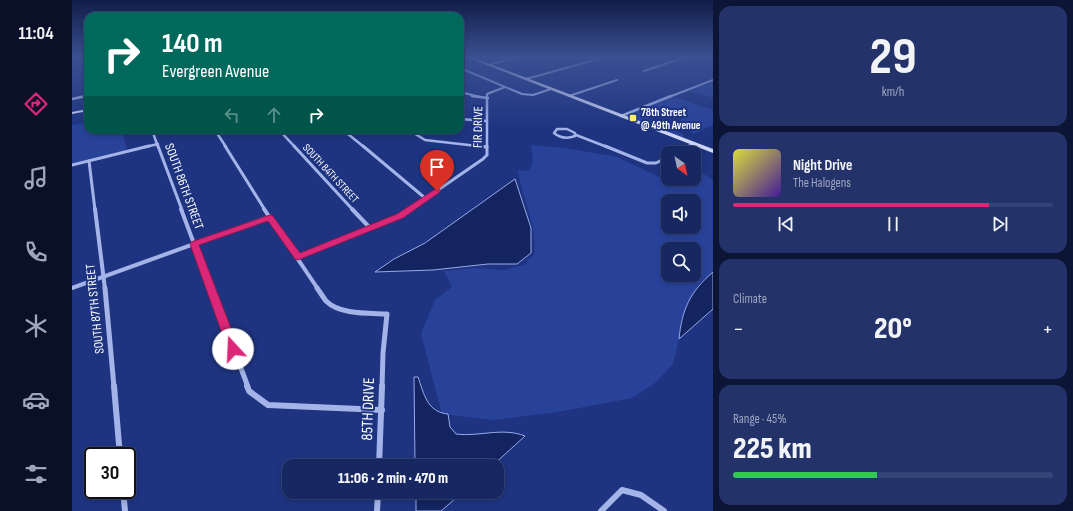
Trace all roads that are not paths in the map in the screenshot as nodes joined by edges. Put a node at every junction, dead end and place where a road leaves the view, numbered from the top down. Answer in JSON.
{"nodes":[{"id":1,"x":490,"y":81,"type":"edge"},
{"id":2,"x":531,"y":81,"type":"edge"},
{"id":3,"x":613,"y":81,"type":"edge"},
{"id":4,"x":711,"y":81,"type":"edge"},
{"id":5,"x":505,"y":87,"type":"junction"},
{"id":6,"x":551,"y":89,"type":"junction"},
{"id":7,"x":464,"y":93,"type":"edge"},
{"id":8,"x":568,"y":96,"type":"junction"},
{"id":9,"x":84,"y":97,"type":"edge"},
{"id":10,"x":488,"y":98,"type":"junction"},
{"id":11,"x":72,"y":99,"type":"edge"},
{"id":12,"x":84,"y":109,"type":"edge"},
{"id":13,"x":72,"y":111,"type":"edge"},
{"id":14,"x":621,"y":116,"type":"junction"},
{"id":15,"x":464,"y":119,"type":"edge"},
{"id":16,"x":487,"y":121,"type":"junction"},
{"id":17,"x":154,"y":134,"type":"edge"},
{"id":18,"x":218,"y":134,"type":"edge"},
{"id":19,"x":283,"y":134,"type":"edge"},
{"id":20,"x":348,"y":134,"type":"edge"},
{"id":21,"x":415,"y":134,"type":"edge"},
{"id":22,"x":576,"y":135,"type":"junction"},
{"id":23,"x":158,"y":144,"type":"junction"},
{"id":24,"x":694,"y":144,"type":"junction"},
{"id":25,"x":690,"y":146,"type":"edge"},
{"id":26,"x":486,"y":147,"type":"junction"},
{"id":27,"x":713,"y":151,"type":"edge"},
{"id":28,"x":661,"y":160,"type":"edge"},
{"id":29,"x":89,"y":161,"type":"junction"},
{"id":30,"x":72,"y":165,"type":"edge"},
{"id":31,"x":425,"y":198,"type":"junction"},
{"id":32,"x":270,"y":217,"type":"junction"},
{"id":33,"x":370,"y":228,"type":"junction"},
{"id":34,"x":194,"y":244,"type":"junction"},
{"id":35,"x":298,"y":257,"type":"junction"},
{"id":36,"x":104,"y":277,"type":"junction"},
{"id":37,"x":72,"y":288,"type":"edge"},
{"id":38,"x":382,"y":410,"type":"junction"},
{"id":39,"x":119,"y":447,"type":"edge"},
{"id":40,"x":379,"y":459,"type":"edge"},
{"id":41,"x":124,"y":499,"type":"edge"},
{"id":42,"x":378,"y":499,"type":"edge"},
{"id":43,"x":125,"y":511,"type":"edge"},
{"id":44,"x":377,"y":511,"type":"edge"},
{"id":45,"x":601,"y":511,"type":"edge"},
{"id":46,"x":664,"y":511,"type":"edge"}],
"edges":[{"from":1,"to":5,"type":"street"},
{"from":2,"to":6,"type":"street"},
{"from":3,"to":8,"type":"street"},
{"from":4,"to":14,"type":"street"},
{"from":5,"to":6,"type":"street"},
{"from":5,"to":10,"type":"street","name":"FIR DRIVE"},
{"from":6,"to":8,"type":"street"},
{"from":7,"to":10,"type":"street"},
{"from":8,"to":14,"type":"street"},
{"from":9,"to":11,"type":"street"},
{"from":10,"to":16,"type":"street","name":"FIR DRIVE"},
{"from":12,"to":13,"type":"street"},
{"from":14,"to":24,"type":"street"},
{"from":15,"to":16,"type":"street"},
{"from":16,"to":26,"type":"street","name":"FIR DRIVE"},
{"from":17,"to":23,"type":"street","name":"SOUTH 86TH STREET"},
{"from":18,"to":32,"type":"street"},
{"from":19,"to":33,"type":"street","name":"SOUTH 84TH STREET"},
{"from":20,"to":31,"type":"street"},
{"from":21,"to":26,"type":"street"},
{"from":22,"to":22,"type":"street"},
{"from":22,"to":28,"type":"street"},
{"from":23,"to":29,"type":"street"},
{"from":23,"to":34,"type":"street","name":"SOUTH 86TH STREET"},
{"from":24,"to":25,"type":"street"},
{"from":24,"to":27,"type":"street"},
{"from":26,"to":31,"type":"street","name":"FIR DRIVE"},
{"from":29,"to":30,"type":"street"},
{"from":29,"to":36,"type":"street","name":"SOUTH 87TH STREET"},
{"from":31,"to":33,"type":"street","name":"FIR DRIVE"},
{"from":32,"to":34,"type":"street"},
{"from":32,"to":35,"type":"street"},
{"from":33,"to":35,"type":"street","name":"FIR DRIVE"},
{"from":34,"to":36,"type":"street"},
{"from":34,"to":38,"type":"street","name":"SOUTH 86TH STREET"},
{"from":35,"to":38,"type":"street","name":"85TH DRIVE"},
{"from":36,"to":37,"type":"street"},
{"from":36,"to":39,"type":"street","name":"SOUTH 87TH STREET"},
{"from":38,"to":40,"type":"street","name":"85TH DRIVE"},
{"from":41,"to":43,"type":"street"},
{"from":42,"to":44,"type":"street"},
{"from":45,"to":46,"type":"street"}]}
